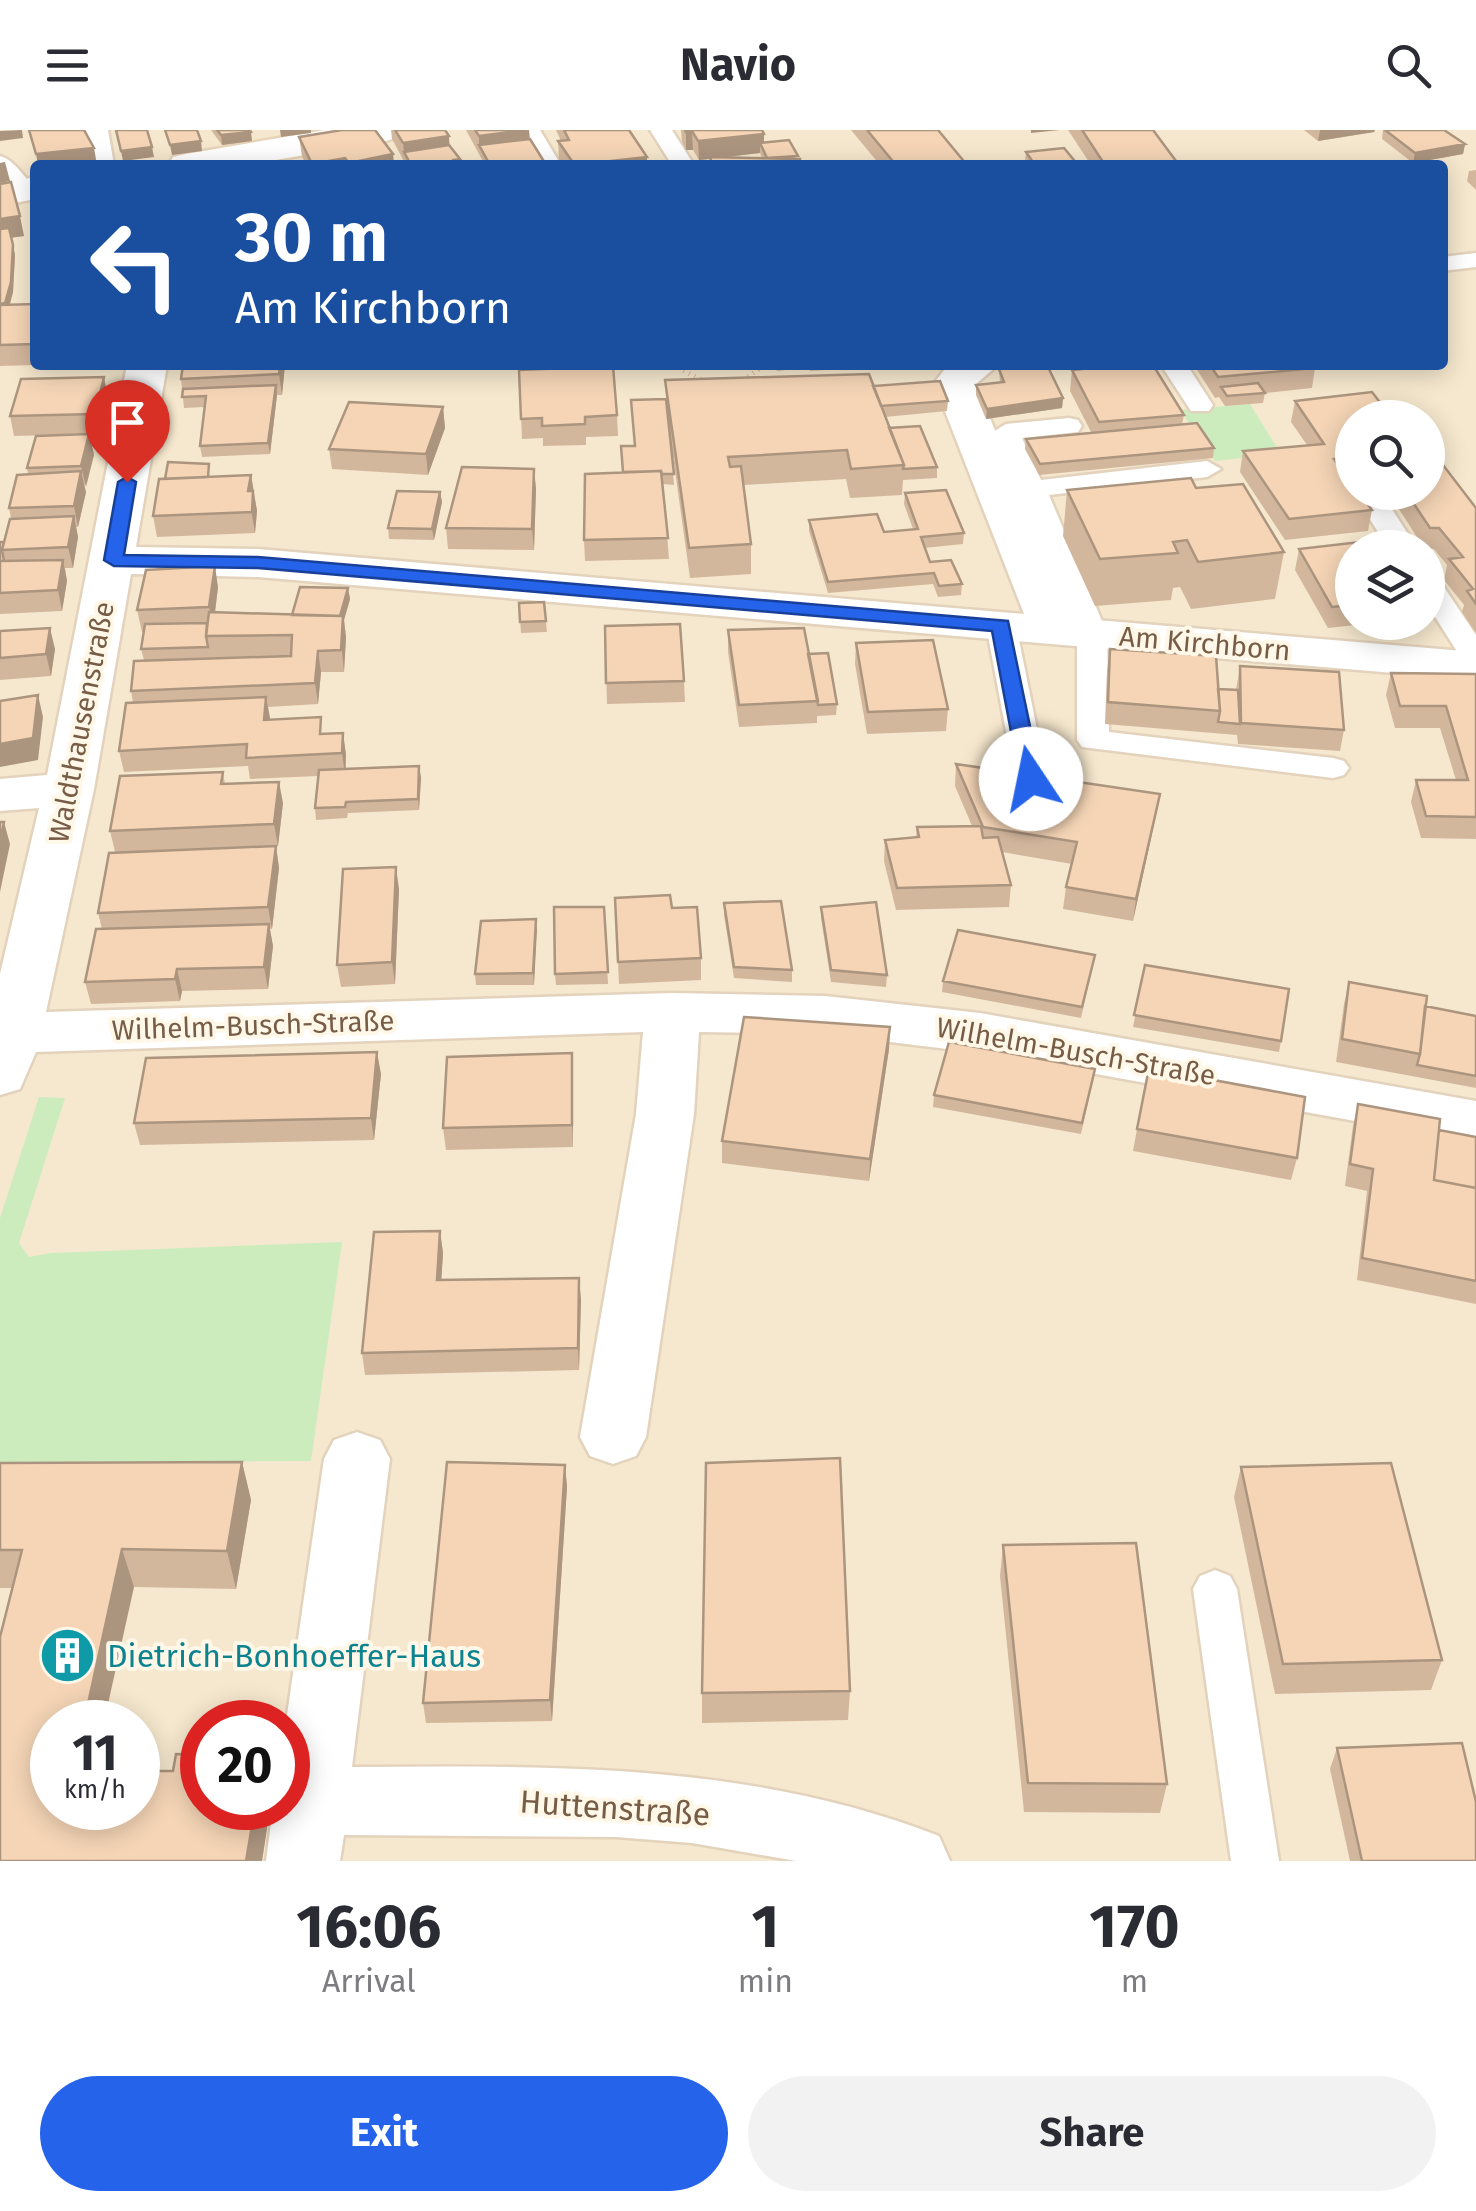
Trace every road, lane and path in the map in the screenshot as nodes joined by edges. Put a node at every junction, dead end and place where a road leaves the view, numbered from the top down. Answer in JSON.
{"nodes":[{"id":1,"x":97,"y":130,"type":"edge"},
{"id":2,"x":386,"y":130,"type":"edge"},
{"id":3,"x":530,"y":130,"type":"edge"},
{"id":4,"x":661,"y":130,"type":"edge"},
{"id":5,"x":333,"y":135,"type":"edge"},
{"id":6,"x":102,"y":160,"type":"edge"},
{"id":7,"x":210,"y":160,"type":"edge"},
{"id":8,"x":547,"y":160,"type":"edge"},
{"id":9,"x":679,"y":160,"type":"edge"},
{"id":10,"x":1476,"y":260,"type":"edge"},
{"id":11,"x":1448,"y":263,"type":"edge"},
{"id":12,"x":145,"y":370,"type":"edge"},
{"id":13,"x":683,"y":370,"type":"edge"},
{"id":14,"x":758,"y":370,"type":"edge"},
{"id":15,"x":965,"y":370,"type":"edge"},
{"id":16,"x":1177,"y":370,"type":"edge"},
{"id":17,"x":708,"y":383,"type":"edge"},
{"id":18,"x":738,"y":383,"type":"edge"},
{"id":19,"x":1200,"y":404,"type":"dead end"},
{"id":20,"x":1069,"y":426,"type":"dead end"},
{"id":21,"x":1207,"y":469,"type":"dead end"},
{"id":22,"x":1032,"y":489,"type":"junction"},
{"id":23,"x":114,"y":560,"type":"junction"},
{"id":24,"x":1445,"y":610,"type":"edge"},
{"id":25,"x":1001,"y":626,"type":"junction"},
{"id":26,"x":1073,"y":631,"type":"junction"},
{"id":27,"x":1476,"y":658,"type":"edge"},
{"id":28,"x":1476,"y":666,"type":"edge"},
{"id":29,"x":1332,"y":768,"type":"dead end"},
{"id":30,"x":1031,"y":779,"type":"edge"},
{"id":31,"x":69,"y":789,"type":"junction"},
{"id":32,"x":0,"y":795,"type":"edge"},
{"id":33,"x":672,"y":1012,"type":"junction"},
{"id":34,"x":7,"y":1054,"type":"edge"},
{"id":35,"x":1476,"y":1122,"type":"edge"},
{"id":36,"x":614,"y":1437,"type":"dead end"},
{"id":37,"x":357,"y":1459,"type":"dead end"},
{"id":38,"x":1215,"y":1589,"type":"dead end"},
{"id":39,"x":307,"y":1831,"type":"edge"},
{"id":40,"x":913,"y":1861,"type":"edge"},
{"id":41,"x":1255,"y":1861,"type":"edge"}],
"edges":[{"from":1,"to":6,"type":"lane"},
{"from":2,"to":5,"type":"street"},
{"from":3,"to":8,"type":"lane"},
{"from":4,"to":9,"type":"lane"},
{"from":5,"to":7,"type":"street"},
{"from":10,"to":11,"type":"lane"},
{"from":12,"to":23,"type":"street","name":"Waldthausenstraße"},
{"from":13,"to":17,"type":"path"},
{"from":14,"to":18,"type":"path"},
{"from":15,"to":26,"type":"street"},
{"from":16,"to":19,"type":"lane"},
{"from":20,"to":22,"type":"lane"},
{"from":21,"to":22,"type":"lane"},
{"from":22,"to":26,"type":"lane"},
{"from":23,"to":25,"type":"street","name":"Am Kirchborn"},
{"from":23,"to":31,"type":"street","name":"Waldthausenstraße"},
{"from":24,"to":27,"type":"lane"},
{"from":25,"to":26,"type":"street","name":"Am Kirchborn"},
{"from":25,"to":30,"type":"lane"},
{"from":26,"to":28,"type":"street","name":"Am Kirchborn"},
{"from":26,"to":29,"type":"lane"},
{"from":31,"to":32,"type":"street"},
{"from":31,"to":34,"type":"street","name":"Waldthausenstraße"},
{"from":33,"to":34,"type":"street","name":"Wilhelm-Busch-Straße"},
{"from":33,"to":35,"type":"street","name":"Wilhelm-Busch-Straße"},
{"from":33,"to":36,"type":"street"},
{"from":37,"to":39,"type":"street","name":"Huttenstraße"},
{"from":38,"to":41,"type":"lane"},
{"from":39,"to":40,"type":"street","name":"Huttenstraße"}]}
